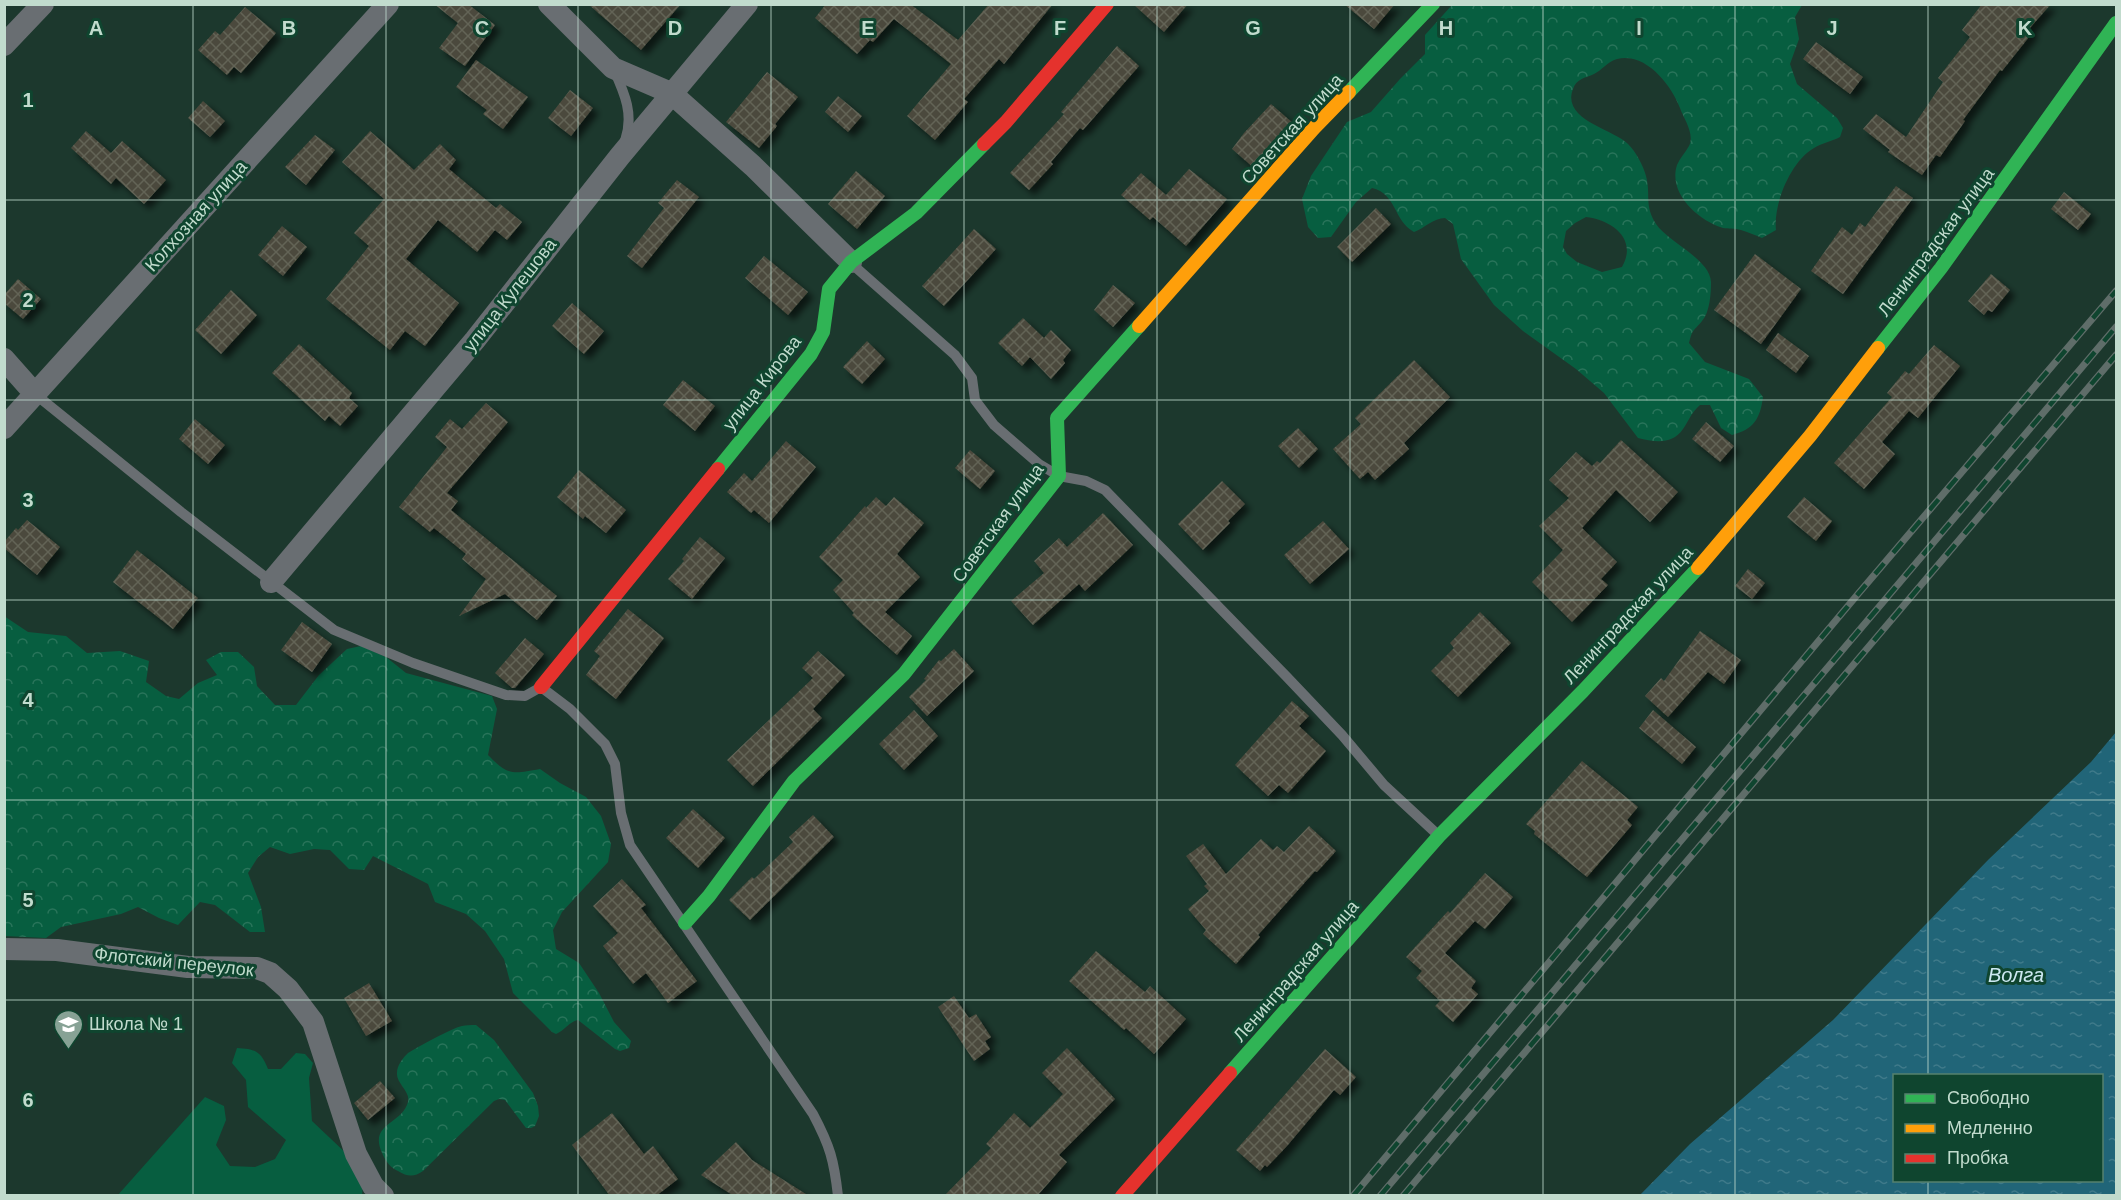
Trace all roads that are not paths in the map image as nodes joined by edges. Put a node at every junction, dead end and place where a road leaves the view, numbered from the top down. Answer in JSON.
{"nodes":[{"id":1,"x":43,"y":4,"type":"edge"},
{"id":2,"x":388,"y":4,"type":"edge"},
{"id":3,"x":549,"y":4,"type":"edge"},
{"id":4,"x":747,"y":4,"type":"edge"},
{"id":5,"x":1107,"y":4,"type":"edge"},
{"id":6,"x":1433,"y":4,"type":"edge"},
{"id":7,"x":2116,"y":23,"type":"edge"},
{"id":8,"x":4,"y":45,"type":"edge"},
{"id":9,"x":613,"y":68,"type":"junction"},
{"id":10,"x":671,"y":93,"type":"junction"},
{"id":11,"x":620,"y":156,"type":"junction"},
{"id":12,"x":851,"y":262,"type":"junction"},
{"id":13,"x":4,"y":359,"type":"edge"},
{"id":14,"x":35,"y":394,"type":"junction"},
{"id":15,"x":4,"y":428,"type":"edge"},
{"id":16,"x":1059,"y":476,"type":"junction"},
{"id":17,"x":271,"y":582,"type":"junction"},
{"id":18,"x":542,"y":687,"type":"junction"},
{"id":19,"x":1439,"y":836,"type":"junction"},
{"id":20,"x":685,"y":923,"type":"junction"},
{"id":21,"x":4,"y":949,"type":"edge"},
{"id":22,"x":383,"y":1196,"type":"edge"},
{"id":23,"x":838,"y":1196,"type":"edge"},
{"id":24,"x":1122,"y":1196,"type":"edge"}],
"edges":[{"from":1,"to":8,"type":"street"},
{"from":2,"to":14,"type":"street","name":"Колхозная улица"},
{"from":3,"to":9,"type":"street"},
{"from":4,"to":10,"type":"street","name":"улица Кулешова"},
{"from":5,"to":12,"type":"street","name":"улица Кирова"},
{"from":6,"to":16,"type":"street","name":"Советская улица"},
{"from":7,"to":19,"type":"street","name":"Ленинградская улица"},
{"from":9,"to":10,"type":"street"},
{"from":9,"to":11,"type":"lane"},
{"from":10,"to":11,"type":"street","name":"улица Кулешова"},
{"from":10,"to":12,"type":"street"},
{"from":11,"to":17,"type":"street","name":"улица Кулешова"},
{"from":12,"to":16,"type":"lane"},
{"from":12,"to":18,"type":"street","name":"улица Кирова"},
{"from":13,"to":14,"type":"street"},
{"from":14,"to":15,"type":"street","name":"Колхозная улица"},
{"from":14,"to":17,"type":"lane"},
{"from":16,"to":19,"type":"lane"},
{"from":16,"to":20,"type":"street","name":"Советская улица"},
{"from":17,"to":18,"type":"lane"},
{"from":18,"to":20,"type":"lane"},
{"from":19,"to":24,"type":"street","name":"Ленинградская улица"},
{"from":20,"to":23,"type":"lane"},
{"from":21,"to":22,"type":"street","name":"Флотский переулок"}]}
